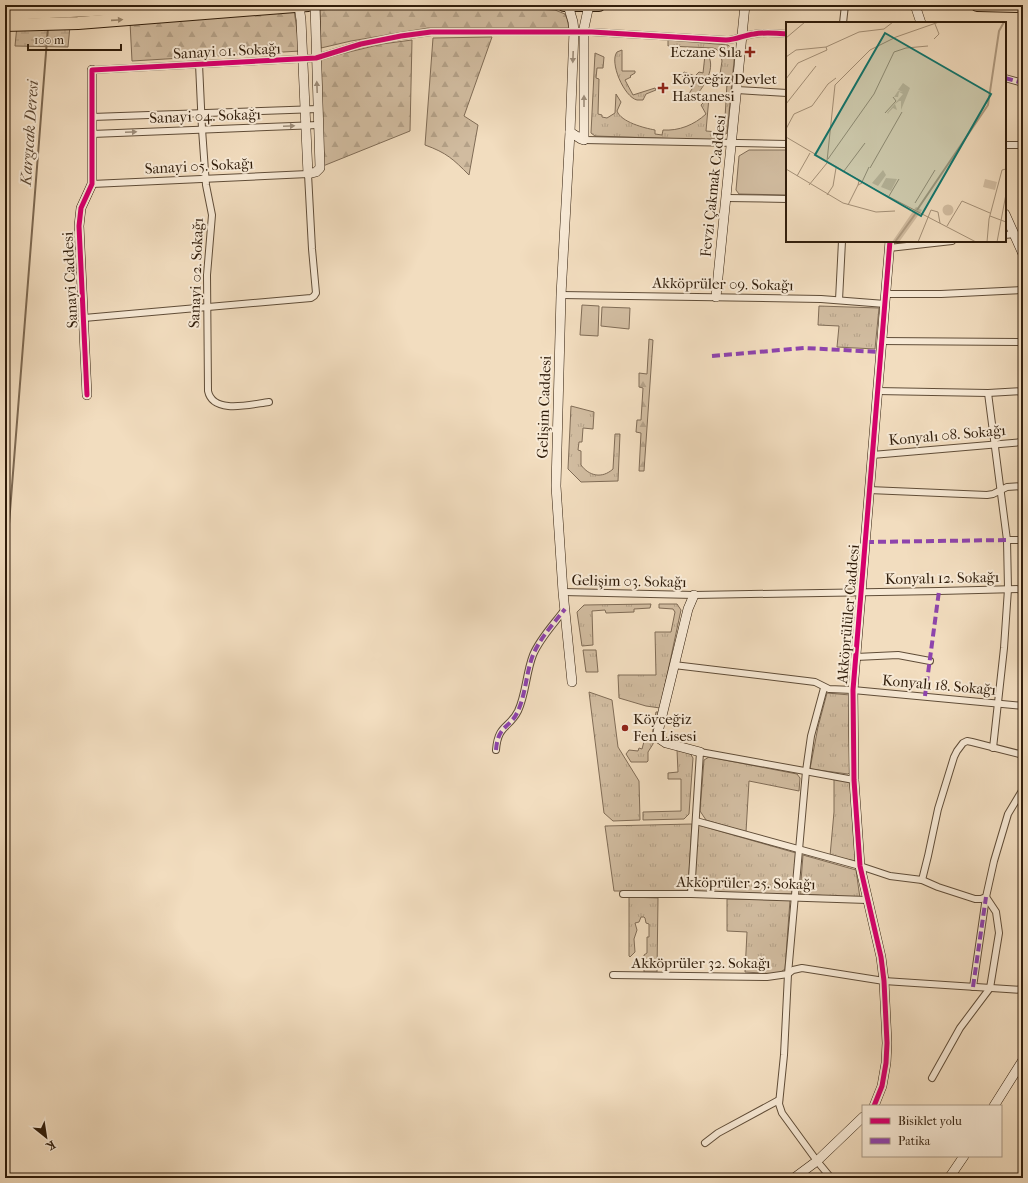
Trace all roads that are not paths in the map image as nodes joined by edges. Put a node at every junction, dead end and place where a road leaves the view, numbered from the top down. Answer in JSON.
{"nodes":[{"id":1,"x":200,"y":5,"type":"edge"},
{"id":2,"x":303,"y":5,"type":"edge"},
{"id":3,"x":315,"y":5,"type":"edge"},
{"id":4,"x":564,"y":5,"type":"edge"},
{"id":5,"x":578,"y":5,"type":"edge"},
{"id":6,"x":599,"y":5,"type":"edge"},
{"id":7,"x":744,"y":5,"type":"edge"},
{"id":8,"x":845,"y":5,"type":"edge"},
{"id":9,"x":915,"y":5,"type":"edge"},
{"id":10,"x":977,"y":5,"type":"edge"},
{"id":11,"x":1023,"y":6,"type":"edge"},
{"id":12,"x":79,"y":17,"type":"junction"},
{"id":13,"x":6,"y":20,"type":"edge"},
{"id":14,"x":919,"y":21,"type":"edge"},
{"id":15,"x":843,"y":22,"type":"edge"},
{"id":16,"x":574,"y":31,"type":"junction"},
{"id":17,"x":584,"y":32,"type":"junction"},
{"id":18,"x":786,"y":34,"type":"edge"},
{"id":19,"x":742,"y":37,"type":"junction"},
{"id":20,"x":316,"y":58,"type":"junction"},
{"id":21,"x":303,"y":59,"type":"junction"},
{"id":22,"x":199,"y":64,"type":"junction"},
{"id":23,"x":92,"y":70,"type":"joint"},
{"id":24,"x":1006,"y":78,"type":"edge"},
{"id":25,"x":1023,"y":83,"type":"edge"},
{"id":26,"x":737,"y":90,"type":"junction"},
{"id":27,"x":786,"y":93,"type":"edge"},
{"id":28,"x":305,"y":109,"type":"junction"},
{"id":29,"x":318,"y":109,"type":"junction"},
{"id":30,"x":201,"y":113,"type":"junction"},
{"id":31,"x":92,"y":117,"type":"junction"},
{"id":32,"x":306,"y":125,"type":"junction"},
{"id":33,"x":318,"y":125,"type":"junction"},
{"id":34,"x":202,"y":129,"type":"junction"},
{"id":35,"x":570,"y":132,"type":"junction"},
{"id":36,"x":92,"y":134,"type":"junction"},
{"id":37,"x":584,"y":140,"type":"junction"},
{"id":38,"x":732,"y":144,"type":"junction"},
{"id":39,"x":786,"y":144,"type":"edge"},
{"id":40,"x":1006,"y":145,"type":"edge"},
{"id":41,"x":1023,"y":145,"type":"edge"},
{"id":42,"x":308,"y":174,"type":"junction"},
{"id":43,"x":206,"y":179,"type":"junction"},
{"id":44,"x":92,"y":184,"type":"junction"},
{"id":45,"x":726,"y":198,"type":"junction"},
{"id":46,"x":786,"y":199,"type":"edge"},
{"id":47,"x":1006,"y":219,"type":"edge"},
{"id":48,"x":1009,"y":234,"type":"edge"},
{"id":49,"x":842,"y":242,"type":"edge"},
{"id":50,"x":936,"y":242,"type":"edge"},
{"id":51,"x":890,"y":245,"type":"edge"},
{"id":52,"x":1023,"y":254,"type":"edge"},
{"id":53,"x":1023,"y":290,"type":"edge"},
{"id":54,"x":886,"y":294,"type":"junction"},
{"id":55,"x":561,"y":295,"type":"junction"},
{"id":56,"x":716,"y":297,"type":"junction"},
{"id":57,"x":839,"y":300,"type":"junction"},
{"id":58,"x":885,"y":304,"type":"junction"},
{"id":59,"x":207,"y":307,"type":"junction"},
{"id":60,"x":84,"y":318,"type":"junction"},
{"id":61,"x":881,"y":341,"type":"junction"},
{"id":62,"x":1023,"y":342,"type":"edge"},
{"id":63,"x":877,"y":391,"type":"junction"},
{"id":64,"x":1023,"y":391,"type":"edge"},
{"id":65,"x":988,"y":393,"type":"junction"},
{"id":66,"x":87,"y":395,"type":"dead end"},
{"id":67,"x":269,"y":402,"type":"dead end"},
{"id":68,"x":1023,"y":442,"type":"edge"},
{"id":69,"x":995,"y":445,"type":"junction"},
{"id":70,"x":872,"y":454,"type":"junction"},
{"id":71,"x":1023,"y":486,"type":"edge"},
{"id":72,"x":869,"y":490,"type":"junction"},
{"id":73,"x":1000,"y":490,"type":"junction"},
{"id":74,"x":1007,"y":540,"type":"junction"},
{"id":75,"x":1023,"y":540,"type":"edge"},
{"id":76,"x":1008,"y":589,"type":"junction"},
{"id":77,"x":1023,"y":589,"type":"edge"},
{"id":78,"x":563,"y":592,"type":"junction"},
{"id":79,"x":862,"y":593,"type":"junction"},
{"id":80,"x":694,"y":595,"type":"junction"},
{"id":81,"x":565,"y":609,"type":"junction"},
{"id":82,"x":856,"y":657,"type":"junction"},
{"id":83,"x":930,"y":661,"type":"dead end"},
{"id":84,"x":674,"y":665,"type":"junction"},
{"id":85,"x":572,"y":682,"type":"dead end"},
{"id":86,"x":824,"y":688,"type":"junction"},
{"id":87,"x":854,"y":690,"type":"junction"},
{"id":88,"x":998,"y":703,"type":"junction"},
{"id":89,"x":1023,"y":706,"type":"edge"},
{"id":90,"x":993,"y":748,"type":"junction"},
{"id":91,"x":496,"y":750,"type":"dead end"},
{"id":92,"x":700,"y":752,"type":"junction"},
{"id":93,"x":1023,"y":755,"type":"edge"},
{"id":94,"x":806,"y":771,"type":"junction"},
{"id":95,"x":854,"y":780,"type":"junction"},
{"id":96,"x":1023,"y":789,"type":"edge"},
{"id":97,"x":696,"y":821,"type":"junction"},
{"id":98,"x":800,"y":850,"type":"junction"},
{"id":99,"x":860,"y":866,"type":"junction"},
{"id":100,"x":922,"y":880,"type":"junction"},
{"id":101,"x":623,"y":894,"type":"dead end"},
{"id":102,"x":691,"y":894,"type":"junction"},
{"id":103,"x":796,"y":897,"type":"junction"},
{"id":104,"x":986,"y":897,"type":"junction"},
{"id":105,"x":867,"y":900,"type":"junction"},
{"id":106,"x":788,"y":974,"type":"junction"},
{"id":107,"x":613,"y":975,"type":"dead end"},
{"id":108,"x":884,"y":981,"type":"junction"},
{"id":109,"x":972,"y":987,"type":"junction"},
{"id":110,"x":990,"y":988,"type":"junction"},
{"id":111,"x":1023,"y":990,"type":"edge"},
{"id":112,"x":1023,"y":1060,"type":"edge"},
{"id":113,"x":932,"y":1078,"type":"dead end"},
{"id":114,"x":779,"y":1100,"type":"junction"},
{"id":115,"x":874,"y":1105,"type":"edge"},
{"id":116,"x":995,"y":1105,"type":"edge"},
{"id":117,"x":862,"y":1118,"type":"edge"},
{"id":118,"x":705,"y":1143,"type":"dead end"},
{"id":119,"x":963,"y":1157,"type":"edge"},
{"id":120,"x":817,"y":1161,"type":"junction"},
{"id":121,"x":794,"y":1178,"type":"edge"},
{"id":122,"x":831,"y":1178,"type":"edge"},
{"id":123,"x":949,"y":1178,"type":"edge"}],
"edges":[{"from":1,"to":12,"type":"highway"},
{"from":12,"to":2,"type":"highway","one_way":true},
{"from":2,"to":21,"type":"street"},
{"from":3,"to":20,"type":"street"},
{"from":4,"to":5,"type":"highway"},
{"from":5,"to":6,"type":"highway"},
{"from":5,"to":16,"type":"street","name":"Gelişim Caddesi"},
{"from":5,"to":17,"type":"street"},
{"from":7,"to":19,"type":"street","name":"Fevzi Çakmak Caddesi"},
{"from":8,"to":15,"type":"street"},
{"from":9,"to":14,"type":"street"},
{"from":10,"to":11,"type":"highway"},
{"from":12,"to":13,"type":"highway"},
{"from":16,"to":17,"type":"street","name":"Sanayi 01. Sokağı"},
{"from":16,"to":20,"type":"street","name":"Sanayi 01. Sokağı"},
{"from":16,"to":35,"type":"street","name":"Gelişim Caddesi","one_way":true},
{"from":17,"to":19,"type":"street","name":"Sanayi 01. Sokağı"},
{"from":37,"to":17,"type":"street","one_way":true},
{"from":18,"to":19,"type":"street","name":"Sanayi 01. Sokağı"},
{"from":19,"to":26,"type":"street","name":"Fevzi Çakmak Caddesi"},
{"from":20,"to":21,"type":"street","name":"Sanayi 01. Sokağı"},
{"from":29,"to":20,"type":"street","one_way":true},
{"from":21,"to":22,"type":"street","name":"Sanayi 01. Sokağı"},
{"from":21,"to":28,"type":"street"},
{"from":22,"to":23,"type":"street","name":"Sanayi 01. Sokağı"},
{"from":22,"to":30,"type":"street","name":"Sanayi 02. Sokağı"},
{"from":23,"to":31,"type":"street","name":"Sanayi Caddesi"},
{"from":24,"to":25,"type":"street"},
{"from":26,"to":27,"type":"street"},
{"from":26,"to":38,"type":"street","name":"Fevzi Çakmak Caddesi"},
{"from":28,"to":29,"type":"street"},
{"from":28,"to":30,"type":"street"},
{"from":28,"to":32,"type":"street"},
{"from":29,"to":33,"type":"street"},
{"from":30,"to":31,"type":"street"},
{"from":30,"to":34,"type":"street","name":"Sanayi 02. Sokağı"},
{"from":31,"to":36,"type":"street","name":"Sanayi Caddesi"},
{"from":32,"to":33,"type":"street","name":"Sanayi 04. Sokağı"},
{"from":34,"to":32,"type":"street","name":"Sanayi 04. Sokağı","one_way":true},
{"from":32,"to":42,"type":"street"},
{"from":33,"to":42,"type":"street"},
{"from":36,"to":34,"type":"street","name":"Sanayi 04. Sokağı","one_way":true},
{"from":34,"to":43,"type":"street","name":"Sanayi 02. Sokağı"},
{"from":35,"to":37,"type":"street"},
{"from":35,"to":55,"type":"street","name":"Gelişim Caddesi"},
{"from":36,"to":44,"type":"street","name":"Sanayi Caddesi"},
{"from":37,"to":38,"type":"street"},
{"from":38,"to":39,"type":"street"},
{"from":38,"to":45,"type":"street","name":"Fevzi Çakmak Caddesi"},
{"from":40,"to":41,"type":"street"},
{"from":42,"to":43,"type":"street","name":"Sanayi 05. Sokağı"},
{"from":42,"to":59,"type":"street"},
{"from":43,"to":44,"type":"street","name":"Sanayi 05. Sokağı"},
{"from":43,"to":59,"type":"street","name":"Sanayi 02. Sokağı"},
{"from":44,"to":60,"type":"street","name":"Sanayi Caddesi"},
{"from":45,"to":46,"type":"street"},
{"from":45,"to":56,"type":"street","name":"Fevzi Çakmak Caddesi"},
{"from":47,"to":48,"type":"street"},
{"from":48,"to":52,"type":"street"},
{"from":49,"to":57,"type":"street"},
{"from":50,"to":51,"type":"street"},
{"from":51,"to":54,"type":"street","name":"Akköprülüler Caddesi"},
{"from":53,"to":54,"type":"street"},
{"from":54,"to":58,"type":"street","name":"Akköprülüler Caddesi"},
{"from":55,"to":56,"type":"street","name":"Akköprüler 09. Sokağı"},
{"from":55,"to":78,"type":"street","name":"Gelişim Caddesi"},
{"from":56,"to":57,"type":"street","name":"Akköprüler 09. Sokağı"},
{"from":57,"to":58,"type":"street","name":"Akköprüler 09. Sokağı"},
{"from":58,"to":61,"type":"street","name":"Akköprülüler Caddesi"},
{"from":59,"to":60,"type":"street"},
{"from":59,"to":67,"type":"street","name":"Sanayi 02. Sokağı"},
{"from":60,"to":66,"type":"street","name":"Sanayi Caddesi"},
{"from":61,"to":62,"type":"street"},
{"from":61,"to":63,"type":"street","name":"Akköprülüler Caddesi"},
{"from":63,"to":65,"type":"street"},
{"from":63,"to":70,"type":"street","name":"Akköprülüler Caddesi"},
{"from":64,"to":65,"type":"street"},
{"from":65,"to":69,"type":"street"},
{"from":68,"to":69,"type":"street","name":"Konyalı 08. Sokağı"},
{"from":69,"to":70,"type":"street","name":"Konyalı 08. Sokağı"},
{"from":69,"to":73,"type":"street"},
{"from":70,"to":72,"type":"street","name":"Akköprülüler Caddesi"},
{"from":71,"to":73,"type":"street"},
{"from":72,"to":73,"type":"street"},
{"from":72,"to":79,"type":"street","name":"Akköprülüler Caddesi"},
{"from":73,"to":74,"type":"street"},
{"from":74,"to":75,"type":"street"},
{"from":74,"to":76,"type":"street"},
{"from":76,"to":77,"type":"street","name":"Konyalı 12. Sokağı"},
{"from":76,"to":79,"type":"street","name":"Konyalı 12. Sokağı"},
{"from":76,"to":88,"type":"street"},
{"from":78,"to":80,"type":"street","name":"Gelişim 03. Sokağı"},
{"from":78,"to":81,"type":"street","name":"Gelişim Caddesi"},
{"from":79,"to":80,"type":"street","name":"Konyalı 12. Sokağı"},
{"from":79,"to":82,"type":"street","name":"Akköprülüler Caddesi"},
{"from":80,"to":84,"type":"street"},
{"from":81,"to":85,"type":"street","name":"Gelişim Caddesi"},
{"from":81,"to":91,"type":"street"},
{"from":82,"to":83,"type":"street"},
{"from":82,"to":87,"type":"street","name":"Akköprülüler Caddesi"},
{"from":84,"to":86,"type":"street","name":"Konyalı 18. Sokağı"},
{"from":84,"to":92,"type":"street"},
{"from":86,"to":87,"type":"street","name":"Konyalı 18. Sokağı"},
{"from":86,"to":94,"type":"street"},
{"from":87,"to":88,"type":"street","name":"Konyalı 18. Sokağı"},
{"from":87,"to":95,"type":"street","name":"Akköprülüler Caddesi"},
{"from":88,"to":89,"type":"street","name":"Konyalı 18. Sokağı"},
{"from":88,"to":90,"type":"street"},
{"from":90,"to":93,"type":"street"},
{"from":90,"to":100,"type":"street"},
{"from":92,"to":94,"type":"street"},
{"from":92,"to":97,"type":"street"},
{"from":94,"to":95,"type":"street"},
{"from":94,"to":98,"type":"street"},
{"from":95,"to":99,"type":"street","name":"Akköprülüler Caddesi"},
{"from":96,"to":104,"type":"street"},
{"from":97,"to":98,"type":"street"},
{"from":97,"to":102,"type":"street"},
{"from":98,"to":99,"type":"street"},
{"from":98,"to":103,"type":"street"},
{"from":99,"to":100,"type":"street"},
{"from":99,"to":105,"type":"street","name":"Akköprülüler Caddesi"},
{"from":100,"to":104,"type":"street"},
{"from":101,"to":102,"type":"street","name":"Akköprüler 25. Sokağı"},
{"from":102,"to":103,"type":"street","name":"Akköprüler 25. Sokağı"},
{"from":103,"to":105,"type":"street","name":"Akköprüler 25. Sokağı"},
{"from":103,"to":106,"type":"street"},
{"from":104,"to":109,"type":"street"},
{"from":104,"to":110,"type":"street"},
{"from":105,"to":108,"type":"street","name":"Akköprülüler Caddesi"},
{"from":106,"to":107,"type":"street","name":"Akköprüler 32. Sokağı"},
{"from":106,"to":108,"type":"street","name":"Akköprüler 32. Sokağı"},
{"from":106,"to":114,"type":"street"},
{"from":108,"to":109,"type":"street","name":"Akköprüler 32. Sokağı"},
{"from":108,"to":115,"type":"street","name":"Akköprülüler Caddesi"},
{"from":109,"to":110,"type":"street","name":"Akköprüler 32. Sokağı"},
{"from":110,"to":111,"type":"street","name":"Akköprüler 32. Sokağı"},
{"from":110,"to":113,"type":"street"},
{"from":112,"to":116,"type":"street"},
{"from":114,"to":118,"type":"street"},
{"from":114,"to":120,"type":"street"},
{"from":117,"to":120,"type":"street"},
{"from":119,"to":123,"type":"street"},
{"from":120,"to":121,"type":"street"},
{"from":120,"to":122,"type":"street"}]}
